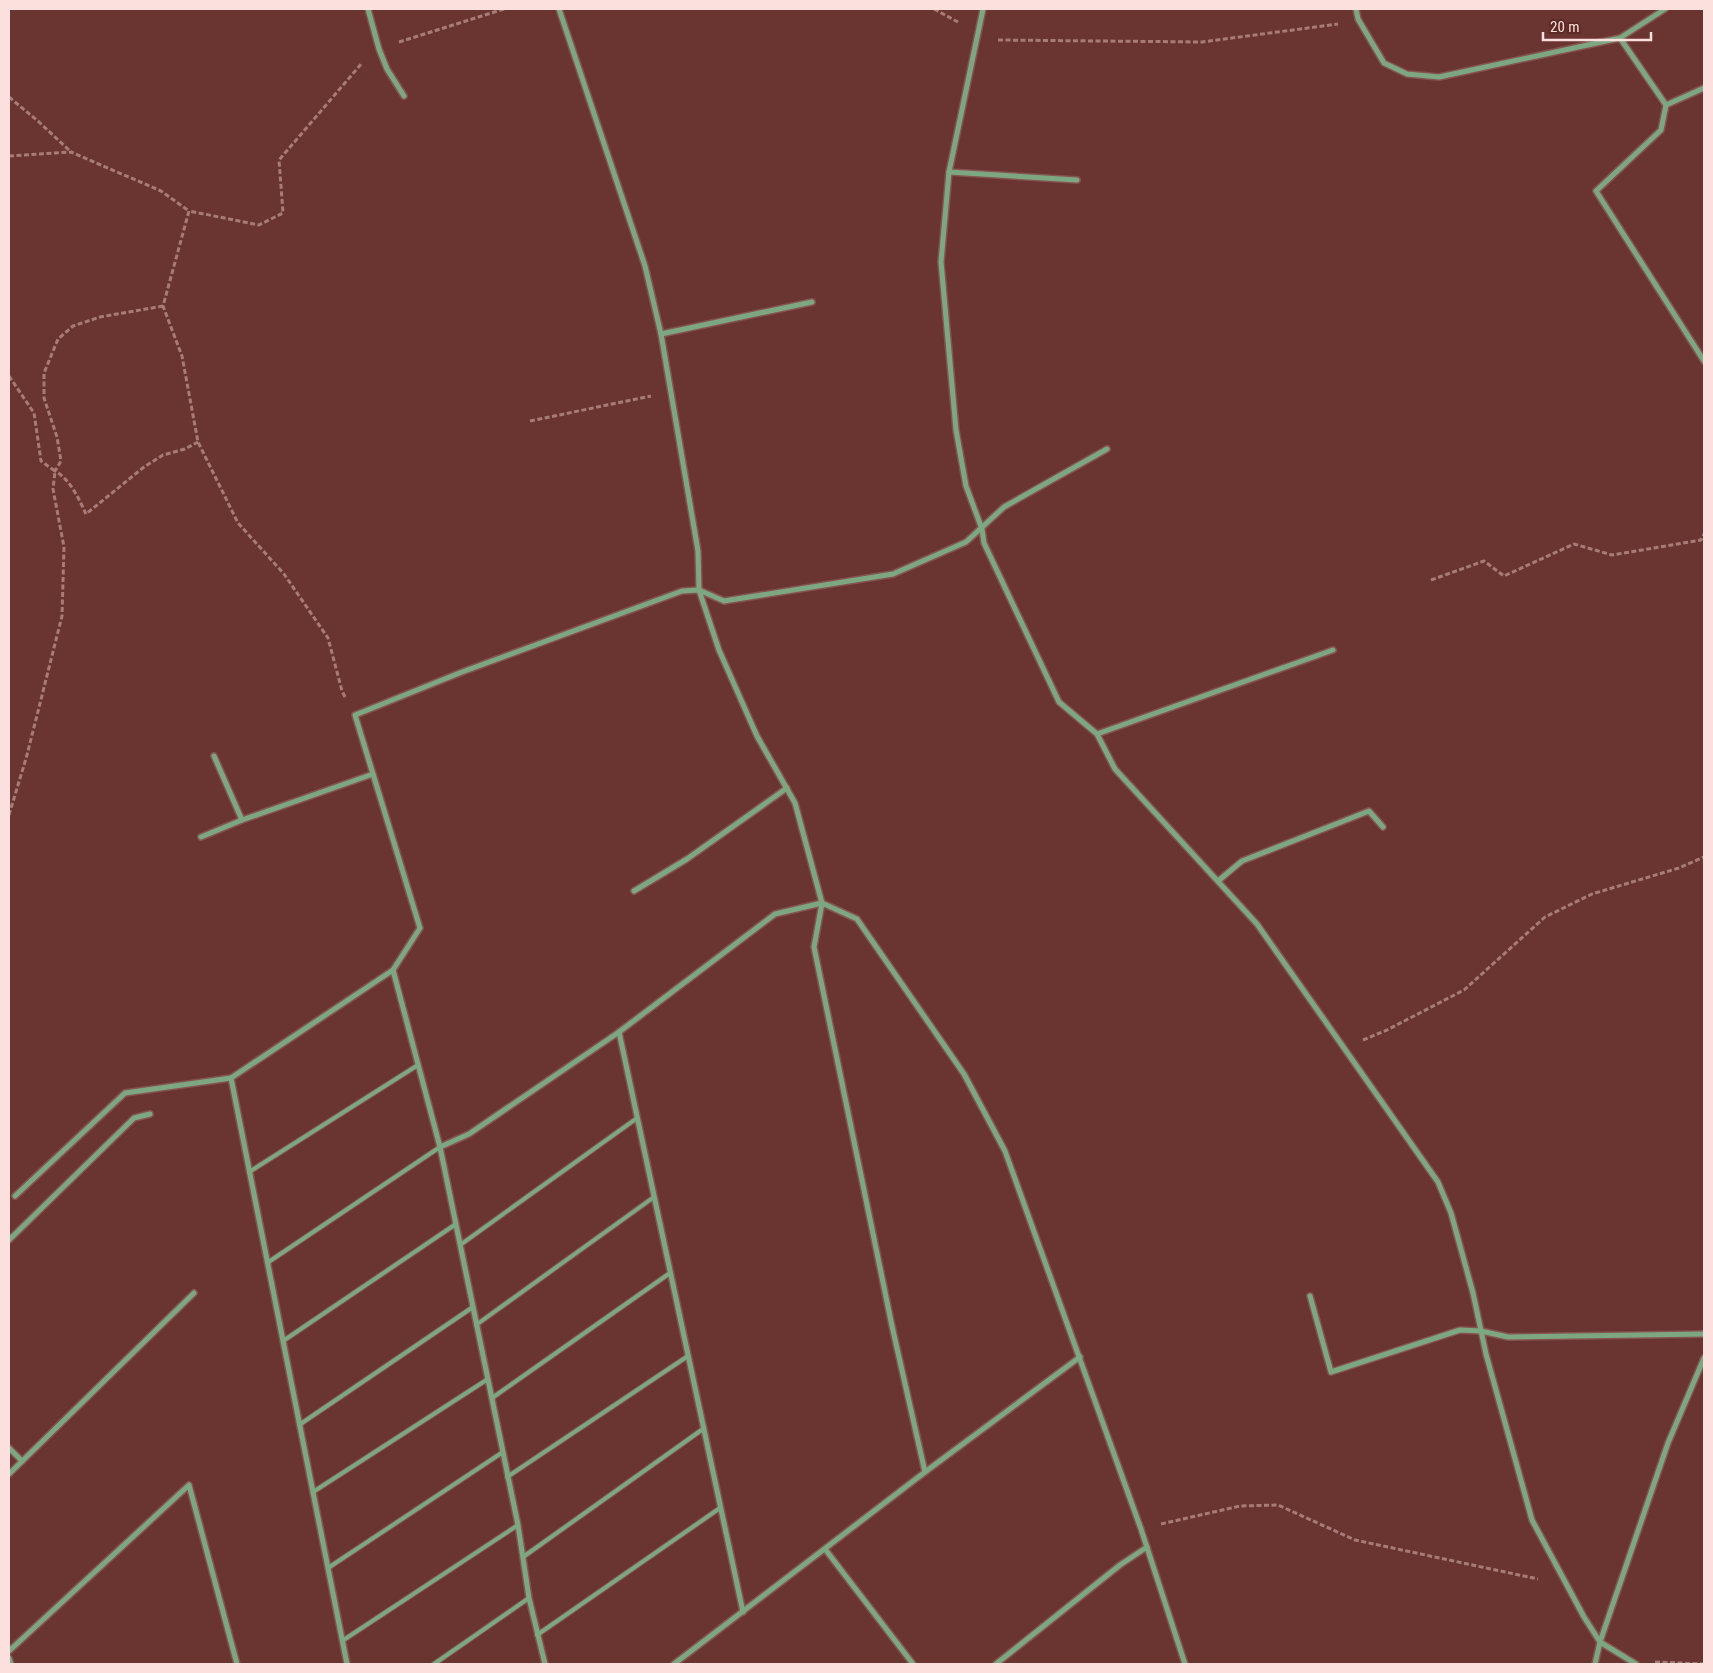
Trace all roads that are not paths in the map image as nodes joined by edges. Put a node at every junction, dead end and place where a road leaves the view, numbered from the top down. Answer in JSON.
{"nodes":[{"id":1,"x":368,"y":9,"type":"edge"},
{"id":2,"x":559,"y":9,"type":"edge"},
{"id":3,"x":983,"y":9,"type":"edge"},
{"id":4,"x":1356,"y":9,"type":"edge"},
{"id":5,"x":1665,"y":9,"type":"edge"},
{"id":6,"x":1620,"y":38,"type":"junction"},
{"id":7,"x":1704,"y":88,"type":"edge"},
{"id":8,"x":404,"y":96,"type":"dead end"},
{"id":9,"x":1666,"y":105,"type":"junction"},
{"id":10,"x":949,"y":172,"type":"junction"},
{"id":11,"x":1076,"y":180,"type":"dead end"},
{"id":12,"x":812,"y":302,"type":"dead end"},
{"id":13,"x":662,"y":334,"type":"junction"},
{"id":14,"x":1704,"y":361,"type":"edge"},
{"id":15,"x":1106,"y":449,"type":"dead end"},
{"id":16,"x":982,"y":529,"type":"junction"},
{"id":17,"x":699,"y":590,"type":"junction"},
{"id":18,"x":1333,"y":650,"type":"dead end"},
{"id":19,"x":1097,"y":734,"type":"junction"},
{"id":20,"x":214,"y":756,"type":"dead end"},
{"id":21,"x":373,"y":774,"type":"junction"},
{"id":22,"x":787,"y":788,"type":"junction"},
{"id":23,"x":242,"y":820,"type":"junction"},
{"id":24,"x":1383,"y":827,"type":"dead end"},
{"id":25,"x":201,"y":838,"type":"dead end"},
{"id":26,"x":1218,"y":881,"type":"junction"},
{"id":27,"x":634,"y":892,"type":"dead end"},
{"id":28,"x":822,"y":903,"type":"junction"},
{"id":29,"x":393,"y":970,"type":"junction"},
{"id":30,"x":619,"y":1032,"type":"junction"},
{"id":31,"x":418,"y":1065,"type":"junction"},
{"id":32,"x":231,"y":1078,"type":"junction"},
{"id":33,"x":150,"y":1114,"type":"dead end"},
{"id":34,"x":637,"y":1118,"type":"junction"},
{"id":35,"x":440,"y":1147,"type":"junction"},
{"id":36,"x":249,"y":1172,"type":"junction"},
{"id":37,"x":15,"y":1196,"type":"dead end"},
{"id":38,"x":654,"y":1197,"type":"junction"},
{"id":39,"x":456,"y":1224,"type":"junction"},
{"id":40,"x":9,"y":1240,"type":"edge"},
{"id":41,"x":460,"y":1244,"type":"junction"},
{"id":42,"x":267,"y":1263,"type":"junction"},
{"id":43,"x":670,"y":1273,"type":"junction"},
{"id":44,"x":194,"y":1294,"type":"dead end"},
{"id":45,"x":1310,"y":1296,"type":"dead end"},
{"id":46,"x":473,"y":1307,"type":"junction"},
{"id":47,"x":476,"y":1325,"type":"junction"},
{"id":48,"x":1481,"y":1331,"type":"junction"},
{"id":49,"x":1704,"y":1334,"type":"edge"},
{"id":50,"x":283,"y":1341,"type":"junction"},
{"id":51,"x":688,"y":1356,"type":"junction"},
{"id":52,"x":1080,"y":1357,"type":"junction"},
{"id":53,"x":1704,"y":1358,"type":"edge"},
{"id":54,"x":488,"y":1380,"type":"junction"},
{"id":55,"x":492,"y":1398,"type":"junction"},
{"id":56,"x":299,"y":1425,"type":"junction"},
{"id":57,"x":703,"y":1428,"type":"junction"},
{"id":58,"x":9,"y":1448,"type":"edge"},
{"id":59,"x":503,"y":1452,"type":"junction"},
{"id":60,"x":22,"y":1461,"type":"junction"},
{"id":61,"x":925,"y":1472,"type":"junction"},
{"id":62,"x":9,"y":1474,"type":"edge"},
{"id":63,"x":508,"y":1477,"type":"junction"},
{"id":64,"x":312,"y":1492,"type":"junction"},
{"id":65,"x":720,"y":1508,"type":"junction"},
{"id":66,"x":518,"y":1525,"type":"junction"},
{"id":67,"x":1147,"y":1547,"type":"junction"},
{"id":68,"x":824,"y":1549,"type":"junction"},
{"id":69,"x":522,"y":1557,"type":"junction"},
{"id":70,"x":328,"y":1568,"type":"junction"},
{"id":71,"x":529,"y":1598,"type":"junction"},
{"id":72,"x":743,"y":1612,"type":"junction"},
{"id":73,"x":538,"y":1635,"type":"junction"},
{"id":74,"x":342,"y":1640,"type":"junction"},
{"id":75,"x":1600,"y":1642,"type":"junction"},
{"id":76,"x":9,"y":1651,"type":"edge"},
{"id":77,"x":9,"y":1658,"type":"edge"},
{"id":78,"x":1634,"y":1663,"type":"edge"},
{"id":79,"x":11,"y":1664,"type":"edge"},
{"id":80,"x":237,"y":1664,"type":"edge"},
{"id":81,"x":347,"y":1664,"type":"edge"},
{"id":82,"x":434,"y":1664,"type":"edge"},
{"id":83,"x":545,"y":1664,"type":"edge"},
{"id":84,"x":674,"y":1664,"type":"edge"},
{"id":85,"x":913,"y":1664,"type":"edge"},
{"id":86,"x":996,"y":1664,"type":"edge"},
{"id":87,"x":1186,"y":1664,"type":"edge"},
{"id":88,"x":1595,"y":1664,"type":"edge"}],
"edges":[{"from":1,"to":8,"type":"street"},
{"from":2,"to":13,"type":"street"},
{"from":3,"to":10,"type":"street"},
{"from":4,"to":6,"type":"street"},
{"from":5,"to":6,"type":"street"},
{"from":6,"to":9,"type":"street"},
{"from":7,"to":9,"type":"street"},
{"from":9,"to":14,"type":"street"},
{"from":10,"to":11,"type":"street"},
{"from":10,"to":16,"type":"street"},
{"from":12,"to":13,"type":"street"},
{"from":13,"to":17,"type":"street"},
{"from":15,"to":16,"type":"street"},
{"from":16,"to":17,"type":"street"},
{"from":16,"to":19,"type":"street"},
{"from":17,"to":21,"type":"street"},
{"from":17,"to":22,"type":"street"},
{"from":18,"to":19,"type":"street"},
{"from":19,"to":26,"type":"street"},
{"from":20,"to":23,"type":"street"},
{"from":21,"to":23,"type":"street"},
{"from":21,"to":29,"type":"street"},
{"from":22,"to":27,"type":"street"},
{"from":22,"to":28,"type":"street"},
{"from":23,"to":25,"type":"street"},
{"from":24,"to":26,"type":"street"},
{"from":26,"to":48,"type":"street"},
{"from":28,"to":30,"type":"street"},
{"from":28,"to":52,"type":"street"},
{"from":28,"to":61,"type":"street"},
{"from":29,"to":31,"type":"street"},
{"from":29,"to":32,"type":"street"},
{"from":30,"to":34,"type":"street"},
{"from":30,"to":35,"type":"street"},
{"from":31,"to":35,"type":"street"},
{"from":31,"to":36,"type":"lane"},
{"from":32,"to":36,"type":"street"},
{"from":32,"to":37,"type":"street"},
{"from":33,"to":40,"type":"street"},
{"from":34,"to":38,"type":"street"},
{"from":34,"to":41,"type":"lane"},
{"from":35,"to":39,"type":"street"},
{"from":35,"to":42,"type":"lane"},
{"from":36,"to":42,"type":"street"},
{"from":38,"to":43,"type":"street"},
{"from":38,"to":47,"type":"lane"},
{"from":39,"to":41,"type":"street"},
{"from":39,"to":50,"type":"lane"},
{"from":41,"to":46,"type":"street"},
{"from":42,"to":50,"type":"street"},
{"from":43,"to":51,"type":"street"},
{"from":43,"to":55,"type":"lane"},
{"from":44,"to":60,"type":"street"},
{"from":45,"to":48,"type":"street"},
{"from":46,"to":47,"type":"street"},
{"from":46,"to":56,"type":"lane"},
{"from":47,"to":54,"type":"street"},
{"from":48,"to":49,"type":"street"},
{"from":48,"to":75,"type":"street"},
{"from":50,"to":56,"type":"street"},
{"from":51,"to":57,"type":"street"},
{"from":51,"to":63,"type":"lane"},
{"from":52,"to":61,"type":"street"},
{"from":52,"to":67,"type":"street"},
{"from":53,"to":75,"type":"street"},
{"from":54,"to":55,"type":"street"},
{"from":54,"to":64,"type":"lane"},
{"from":55,"to":59,"type":"street"},
{"from":56,"to":64,"type":"street"},
{"from":57,"to":65,"type":"street"},
{"from":57,"to":69,"type":"lane"},
{"from":58,"to":60,"type":"street"},
{"from":59,"to":63,"type":"street"},
{"from":59,"to":70,"type":"lane"},
{"from":60,"to":62,"type":"street"},
{"from":61,"to":68,"type":"street"},
{"from":63,"to":66,"type":"street"},
{"from":64,"to":70,"type":"street"},
{"from":65,"to":72,"type":"street"},
{"from":65,"to":73,"type":"lane"},
{"from":66,"to":69,"type":"street"},
{"from":66,"to":74,"type":"lane"},
{"from":67,"to":86,"type":"street"},
{"from":67,"to":87,"type":"street"},
{"from":68,"to":72,"type":"street"},
{"from":68,"to":85,"type":"street"},
{"from":69,"to":71,"type":"street"},
{"from":70,"to":74,"type":"street"},
{"from":71,"to":73,"type":"street"},
{"from":71,"to":82,"type":"lane"},
{"from":72,"to":84,"type":"street"},
{"from":73,"to":83,"type":"street"},
{"from":74,"to":81,"type":"street"},
{"from":75,"to":78,"type":"street"},
{"from":75,"to":88,"type":"street"},
{"from":76,"to":80,"type":"street"},
{"from":77,"to":79,"type":"street"}]}
